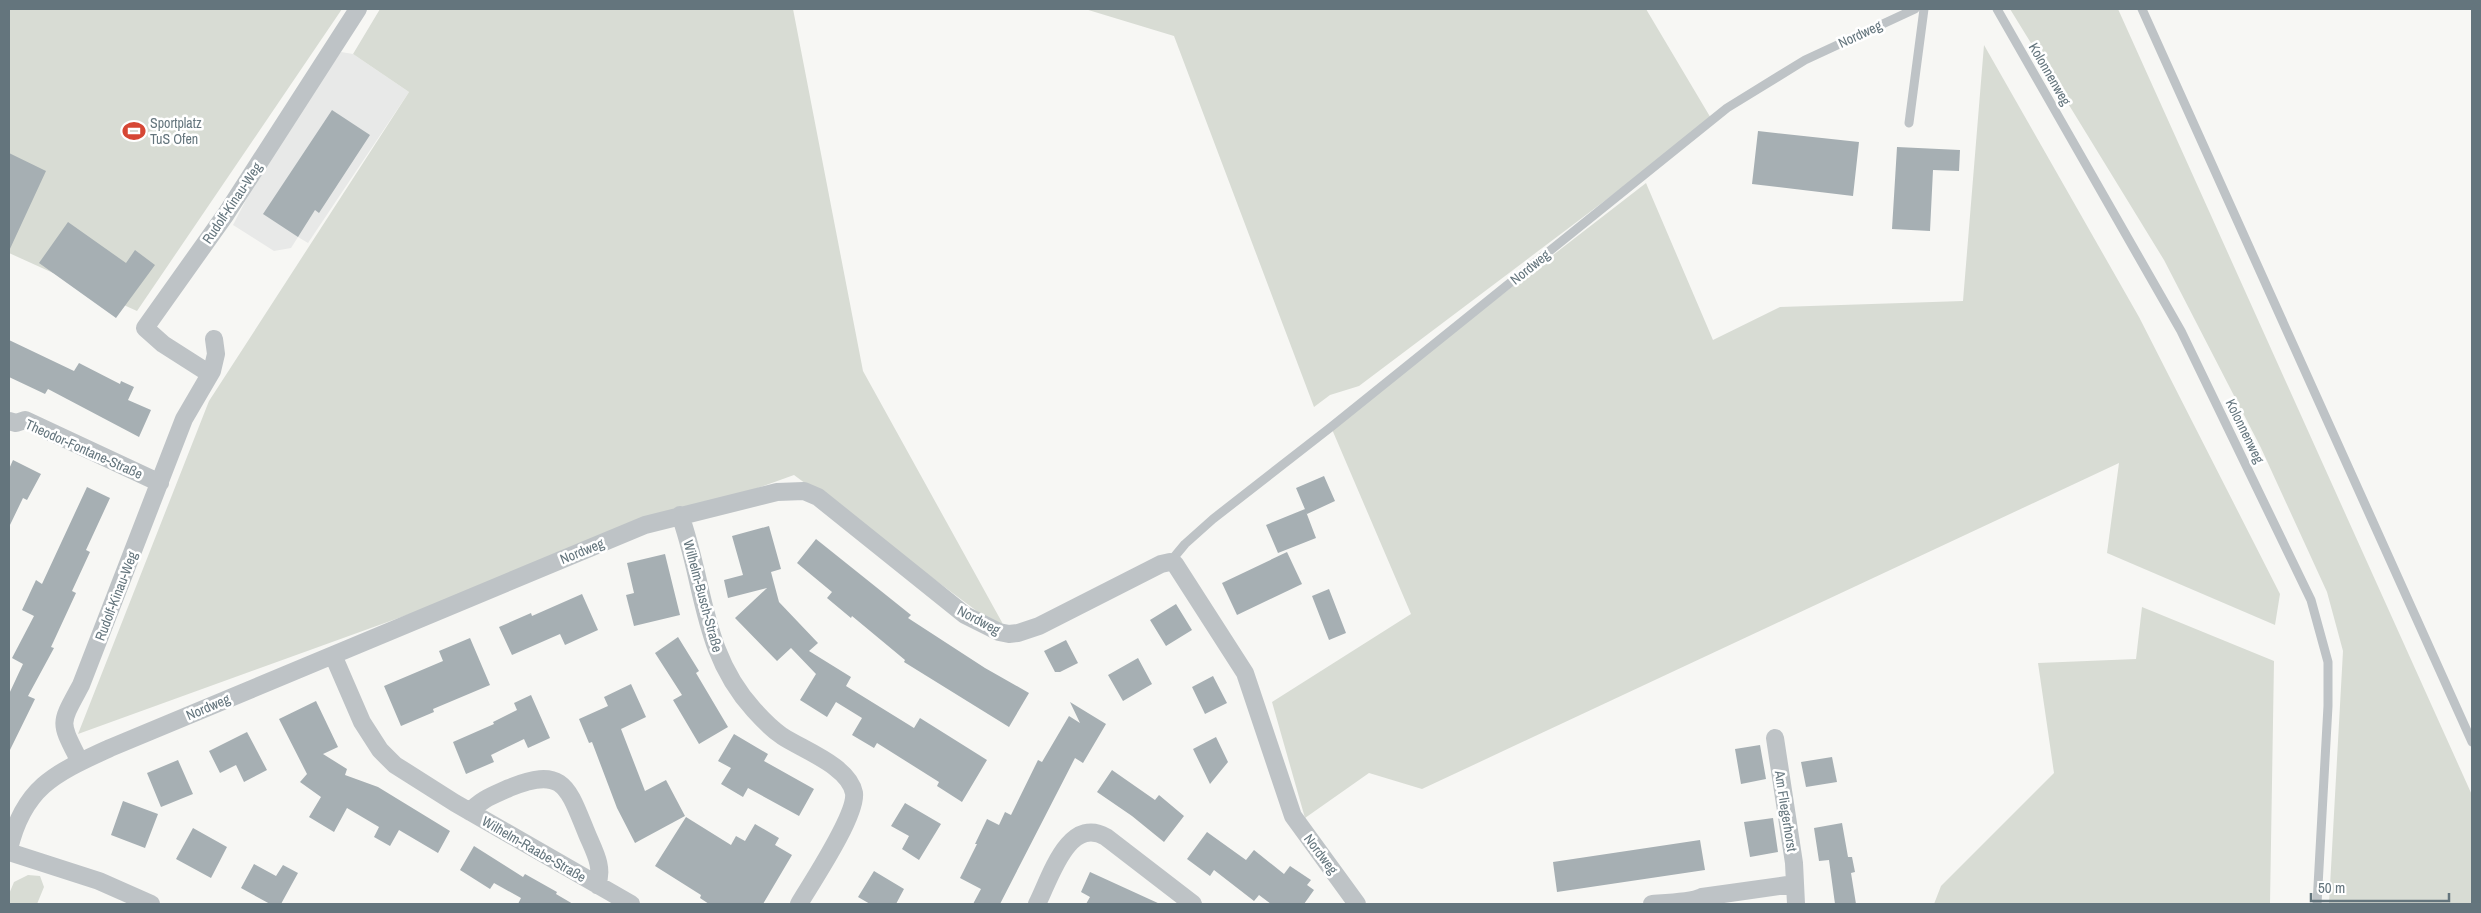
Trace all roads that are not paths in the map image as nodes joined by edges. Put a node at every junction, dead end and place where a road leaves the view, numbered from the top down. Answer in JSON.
{"nodes":[{"id":1,"x":358,"y":9,"type":"edge"},
{"id":2,"x":1915,"y":9,"type":"edge"},
{"id":3,"x":1924,"y":9,"type":"edge"},
{"id":4,"x":1997,"y":9,"type":"edge"},
{"id":5,"x":2142,"y":9,"type":"edge"},
{"id":6,"x":1909,"y":123,"type":"dead end"},
{"id":7,"x":214,"y":339,"type":"dead end"},
{"id":8,"x":210,"y":374,"type":"junction"},
{"id":9,"x":9,"y":421,"type":"edge"},
{"id":10,"x":160,"y":483,"type":"junction"},
{"id":11,"x":680,"y":515,"type":"junction"},
{"id":12,"x":1170,"y":562,"type":"junction"},
{"id":13,"x":333,"y":655,"type":"junction"},
{"id":14,"x":1774,"y":738,"type":"dead end"},
{"id":15,"x":2472,"y":742,"type":"edge"},
{"id":16,"x":80,"y":762,"type":"junction"},
{"id":17,"x":470,"y":812,"type":"junction"},
{"id":18,"x":9,"y":850,"type":"edge"},
{"id":19,"x":1794,"y":884,"type":"junction"},
{"id":20,"x":597,"y":885,"type":"junction"},
{"id":21,"x":151,"y":904,"type":"edge"},
{"id":22,"x":631,"y":904,"type":"edge"},
{"id":23,"x":800,"y":904,"type":"edge"},
{"id":24,"x":1037,"y":904,"type":"edge"},
{"id":25,"x":1193,"y":904,"type":"edge"},
{"id":26,"x":1357,"y":904,"type":"edge"},
{"id":27,"x":1652,"y":904,"type":"edge"},
{"id":28,"x":1657,"y":904,"type":"edge"},
{"id":29,"x":1796,"y":904,"type":"edge"},
{"id":30,"x":2318,"y":904,"type":"edge"}],
"edges":[{"from":1,"to":8,"type":"street","name":"Rudolf-Kinau-Weg"},
{"from":2,"to":12,"type":"lane","name":"Nordweg"},
{"from":3,"to":6,"type":"lane"},
{"from":4,"to":30,"type":"lane","name":"Kolonnenweg"},
{"from":5,"to":15,"type":"lane"},
{"from":7,"to":8,"type":"street","name":"Rudolf-Kinau-Weg"},
{"from":8,"to":10,"type":"street","name":"Rudolf-Kinau-Weg"},
{"from":9,"to":10,"type":"street","name":"Theodor-Fontane-Straße"},
{"from":10,"to":16,"type":"street","name":"Rudolf-Kinau-Weg"},
{"from":11,"to":12,"type":"street","name":"Nordweg"},
{"from":11,"to":13,"type":"street","name":"Nordweg"},
{"from":11,"to":23,"type":"street","name":"Wilhelm-Busch-Straße"},
{"from":12,"to":26,"type":"street","name":"Nordweg"},
{"from":13,"to":16,"type":"street","name":"Nordweg"},
{"from":13,"to":17,"type":"street","name":"Wilhelm-Raabe-Straße"},
{"from":14,"to":19,"type":"street","name":"Am Fliegerhorst"},
{"from":16,"to":18,"type":"street","name":"Nordweg"},
{"from":17,"to":20,"type":"street","name":"Wilhelm-Raabe-Straße"},
{"from":17,"to":20,"type":"street","name":"Wilhelm-Raabe-Straße"},
{"from":18,"to":21,"type":"street"},
{"from":19,"to":28,"type":"street"},
{"from":19,"to":29,"type":"street","name":"Am Fliegerhorst"},
{"from":20,"to":22,"type":"street","name":"Wilhelm-Raabe-Straße"},
{"from":24,"to":25,"type":"street"},
{"from":27,"to":28,"type":"street"}]}
